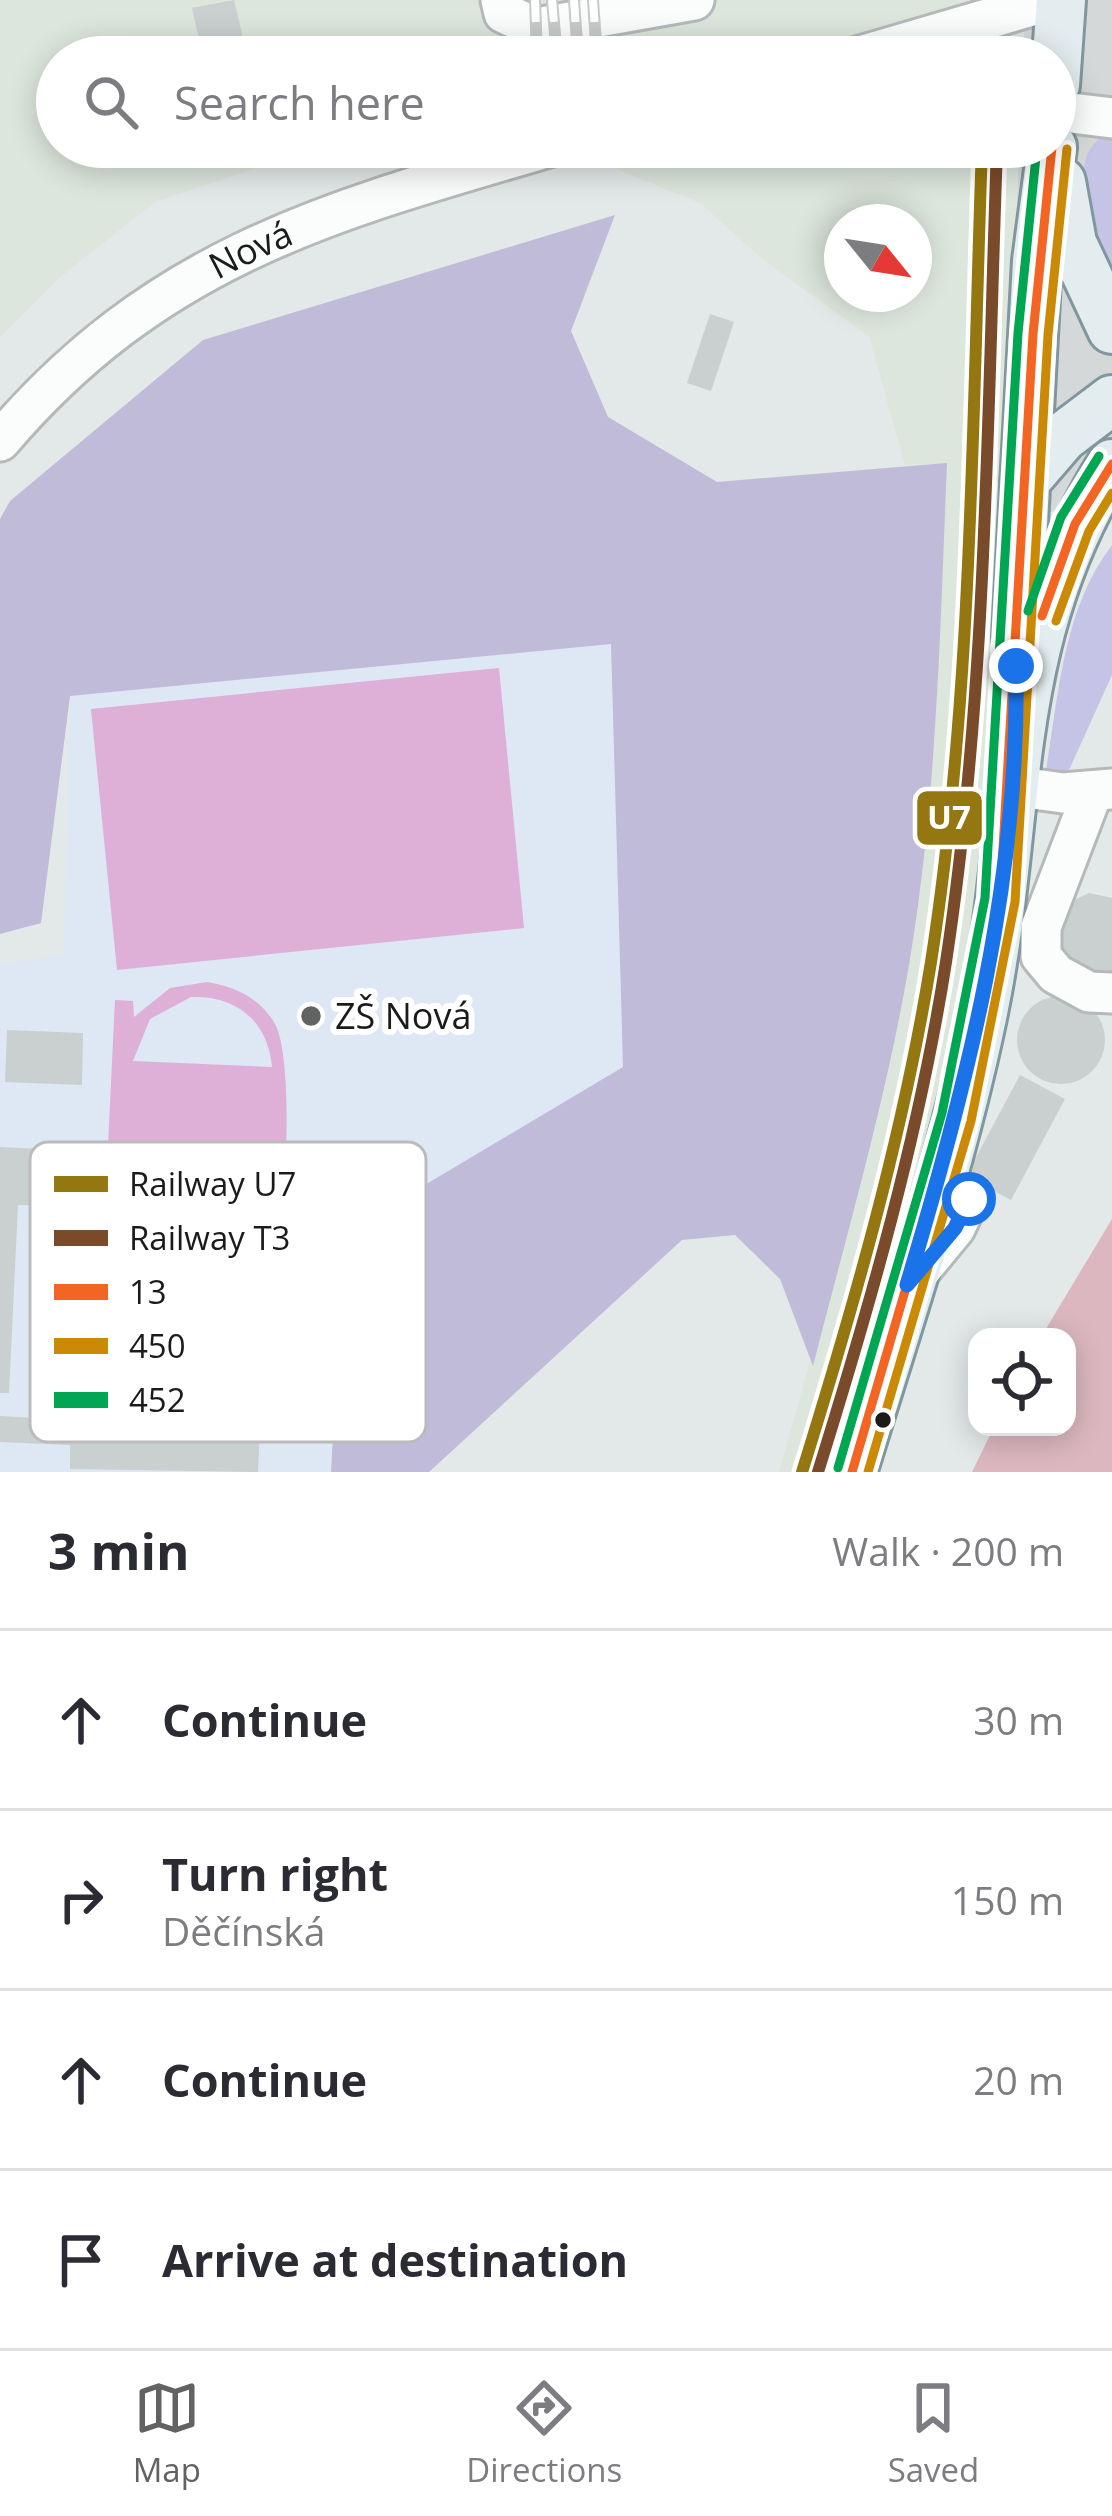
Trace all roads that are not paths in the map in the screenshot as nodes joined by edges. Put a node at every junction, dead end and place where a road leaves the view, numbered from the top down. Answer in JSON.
{"nodes":[{"id":1,"x":501,"y":0,"type":"edge"},
{"id":2,"x":694,"y":0,"type":"edge"},
{"id":3,"x":1056,"y":0,"type":"edge"},
{"id":4,"x":930,"y":36,"type":"edge"},
{"id":5,"x":1056,"y":36,"type":"edge"},
{"id":6,"x":1076,"y":114,"type":"edge"},
{"id":7,"x":1112,"y":118,"type":"edge"},
{"id":8,"x":477,"y":168,"type":"edge"},
{"id":9,"x":1049,"y":168,"type":"edge"},
{"id":10,"x":1060,"y":168,"type":"edge"},
{"id":11,"x":1112,"y":329,"type":"edge"},
{"id":12,"x":1112,"y":400,"type":"edge"},
{"id":13,"x":0,"y":441,"type":"edge"},
{"id":14,"x":1112,"y":464,"type":"edge"},
{"id":15,"x":1024,"y":481,"type":"junction"},
{"id":16,"x":1017,"y":732,"type":"junction"},
{"id":17,"x":1012,"y":786,"type":"junction"},
{"id":18,"x":1102,"y":790,"type":"edge"},
{"id":19,"x":1112,"y":993,"type":"edge"},
{"id":20,"x":969,"y":1199,"type":"dead end"},
{"id":21,"x":907,"y":1285,"type":"junction"},
{"id":22,"x":852,"y":1472,"type":"edge"}],
"edges":[{"from":1,"to":2,"type":"street"},
{"from":3,"to":4,"type":"street"},
{"from":3,"to":5,"type":"main road"},
{"from":6,"to":7,"type":"street"},
{"from":8,"to":13,"type":"street","name":"Nová"},
{"from":9,"to":15,"type":"main road"},
{"from":10,"to":11,"type":"main road"},
{"from":12,"to":15,"type":"main road"},
{"from":14,"to":16,"type":"main road"},
{"from":15,"to":16,"type":"main road"},
{"from":16,"to":17,"type":"main road"},
{"from":17,"to":18,"type":"street"},
{"from":17,"to":21,"type":"main road"},
{"from":18,"to":19,"type":"street"},
{"from":20,"to":21,"type":"street"},
{"from":21,"to":22,"type":"main road"}]}
